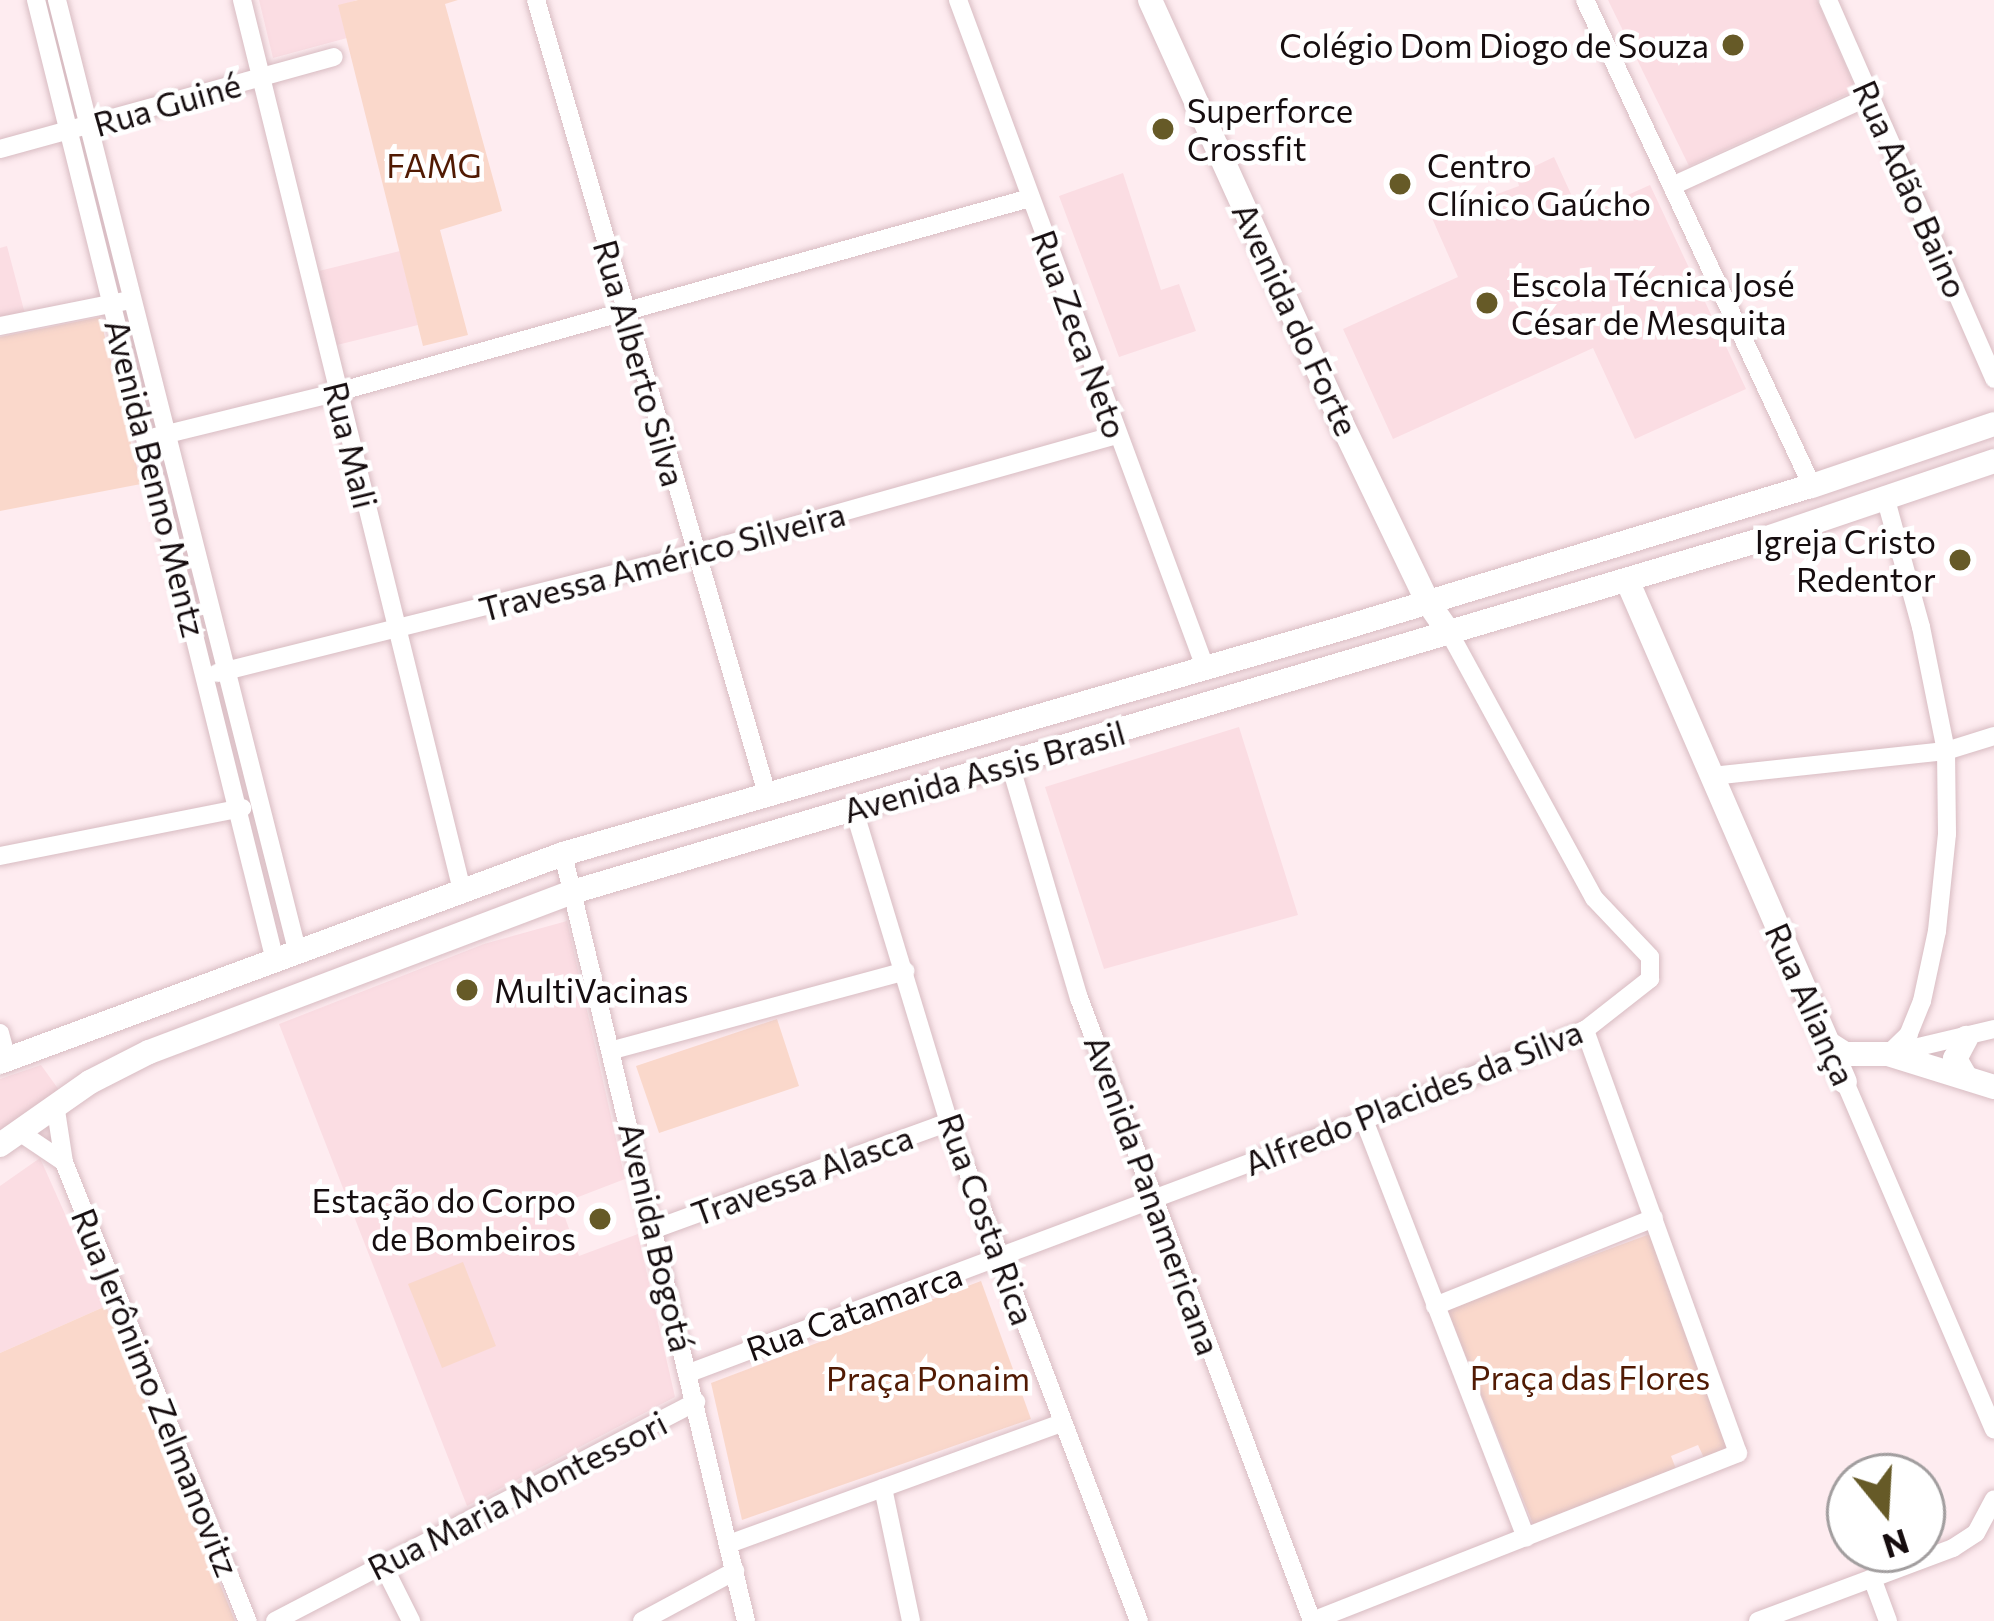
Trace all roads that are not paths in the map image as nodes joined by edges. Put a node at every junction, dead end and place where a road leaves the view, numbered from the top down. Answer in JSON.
{"nodes":[{"id":1,"x":36,"y":0,"type":"edge"},
{"id":2,"x":58,"y":0,"type":"edge"},
{"id":3,"x":242,"y":0,"type":"edge"},
{"id":4,"x":536,"y":0,"type":"edge"},
{"id":5,"x":958,"y":0,"type":"edge"},
{"id":6,"x":1150,"y":0,"type":"edge"},
{"id":7,"x":1586,"y":0,"type":"edge"},
{"id":8,"x":1828,"y":0,"type":"edge"},
{"id":9,"x":334,"y":58,"type":"dead end"},
{"id":10,"x":261,"y":77,"type":"junction"},
{"id":11,"x":1870,"y":96,"type":"junction"},
{"id":12,"x":81,"y":128,"type":"junction"},
{"id":13,"x":0,"y":148,"type":"edge"},
{"id":14,"x":1672,"y":186,"type":"junction"},
{"id":15,"x":1030,"y":197,"type":"junction"},
{"id":16,"x":123,"y":301,"type":"junction"},
{"id":17,"x":626,"y":311,"type":"junction"},
{"id":18,"x":0,"y":326,"type":"edge"},
{"id":19,"x":1994,"y":379,"type":"edge"},
{"id":20,"x":338,"y":392,"type":"junction"},
{"id":21,"x":1994,"y":424,"type":"edge"},
{"id":22,"x":1117,"y":435,"type":"junction"},
{"id":23,"x":156,"y":436,"type":"junction"},
{"id":24,"x":1994,"y":461,"type":"edge"},
{"id":25,"x":1812,"y":486,"type":"junction"},
{"id":26,"x":1886,"y":500,"type":"junction"},
{"id":27,"x":693,"y":554,"type":"junction"},
{"id":28,"x":1627,"y":580,"type":"junction"},
{"id":29,"x":1427,"y":601,"type":"junction"},
{"id":30,"x":397,"y":632,"type":"junction"},
{"id":31,"x":1450,"y":634,"type":"junction"},
{"id":32,"x":1205,"y":667,"type":"junction"},
{"id":33,"x":214,"y":674,"type":"junction"},
{"id":34,"x":1994,"y":736,"type":"edge"},
{"id":35,"x":1946,"y":752,"type":"junction"},
{"id":36,"x":1010,"y":764,"type":"junction"},
{"id":37,"x":1712,"y":776,"type":"junction"},
{"id":38,"x":767,"y":794,"type":"junction"},
{"id":39,"x":258,"y":805,"type":"junction"},
{"id":40,"x":236,"y":809,"type":"junction"},
{"id":41,"x":854,"y":809,"type":"junction"},
{"id":42,"x":563,"y":854,"type":"junction"},
{"id":43,"x":0,"y":856,"type":"edge"},
{"id":44,"x":462,"y":890,"type":"junction"},
{"id":45,"x":576,"y":891,"type":"junction"},
{"id":46,"x":285,"y":953,"type":"junction"},
{"id":47,"x":905,"y":971,"type":"junction"},
{"id":48,"x":1994,"y":1029,"type":"edge"},
{"id":49,"x":1585,"y":1030,"type":"junction"},
{"id":50,"x":0,"y":1033,"type":"edge"},
{"id":51,"x":1966,"y":1038,"type":"junction"},
{"id":52,"x":1828,"y":1043,"type":"junction"},
{"id":53,"x":614,"y":1050,"type":"junction"},
{"id":54,"x":1877,"y":1056,"type":"junction"},
{"id":55,"x":3,"y":1061,"type":"edge"},
{"id":56,"x":1965,"y":1076,"type":"junction"},
{"id":57,"x":1845,"y":1082,"type":"junction"},
{"id":58,"x":1994,"y":1088,"type":"edge"},
{"id":59,"x":55,"y":1104,"type":"junction"},
{"id":60,"x":1364,"y":1120,"type":"junction"},
{"id":61,"x":949,"y":1122,"type":"junction"},
{"id":62,"x":9,"y":1138,"type":"edge"},
{"id":63,"x":64,"y":1162,"type":"junction"},
{"id":64,"x":1154,"y":1200,"type":"junction"},
{"id":65,"x":1654,"y":1218,"type":"junction"},
{"id":66,"x":655,"y":1229,"type":"junction"},
{"id":67,"x":1002,"y":1256,"type":"junction"},
{"id":68,"x":1435,"y":1306,"type":"junction"},
{"id":69,"x":689,"y":1373,"type":"junction"},
{"id":70,"x":696,"y":1402,"type":"junction"},
{"id":71,"x":1062,"y":1423,"type":"junction"},
{"id":72,"x":1994,"y":1429,"type":"edge"},
{"id":73,"x":884,"y":1488,"type":"junction"},
{"id":74,"x":1992,"y":1506,"type":"edge"},
{"id":75,"x":1526,"y":1538,"type":"junction"},
{"id":76,"x":729,"y":1544,"type":"junction"},
{"id":77,"x":382,"y":1565,"type":"junction"},
{"id":78,"x":735,"y":1571,"type":"junction"},
{"id":79,"x":1871,"y":1578,"type":"junction"},
{"id":80,"x":248,"y":1621,"type":"edge"},
{"id":81,"x":275,"y":1621,"type":"edge"},
{"id":82,"x":411,"y":1621,"type":"edge"},
{"id":83,"x":642,"y":1621,"type":"edge"},
{"id":84,"x":746,"y":1621,"type":"edge"},
{"id":85,"x":911,"y":1621,"type":"edge"},
{"id":86,"x":1139,"y":1621,"type":"edge"},
{"id":87,"x":1312,"y":1621,"type":"edge"},
{"id":88,"x":1758,"y":1621,"type":"edge"},
{"id":89,"x":1888,"y":1621,"type":"edge"}],
"edges":[{"from":1,"to":12,"type":"street","name":"Avenida Benno Mentz"},
{"from":2,"to":12,"type":"street","name":"Avenida Benno Mentz"},
{"from":3,"to":10,"type":"street","name":"Rua Mali"},
{"from":4,"to":17,"type":"street","name":"Rua Alberto Silva"},
{"from":5,"to":15,"type":"street","name":"Rua Zeca Neto"},
{"from":6,"to":29,"type":"main road","name":"Avenida do Forte"},
{"from":7,"to":14,"type":"street"},
{"from":8,"to":11,"type":"street","name":"Rua Adão Baino"},
{"from":9,"to":10,"type":"street","name":"Rua Guiné"},
{"from":10,"to":12,"type":"street","name":"Rua Guiné"},
{"from":10,"to":20,"type":"street","name":"Rua Mali"},
{"from":11,"to":14,"type":"street"},
{"from":11,"to":19,"type":"street","name":"Rua Adão Baino"},
{"from":12,"to":13,"type":"street","name":"Rua Guiné"},
{"from":12,"to":16,"type":"street","name":"Avenida Benno Mentz"},
{"from":14,"to":25,"type":"street"},
{"from":15,"to":17,"type":"street"},
{"from":15,"to":22,"type":"street","name":"Rua Zeca Neto"},
{"from":16,"to":18,"type":"street"},
{"from":16,"to":23,"type":"street","name":"Avenida Benno Mentz"},
{"from":17,"to":20,"type":"street"},
{"from":17,"to":27,"type":"street","name":"Rua Alberto Silva"},
{"from":20,"to":23,"type":"street"},
{"from":20,"to":30,"type":"street","name":"Rua Mali"},
{"from":21,"to":25,"type":"main road","name":"Avenida Assis Brasil"},
{"from":22,"to":27,"type":"street","name":"Travessa Américo Silveira"},
{"from":22,"to":32,"type":"street","name":"Rua Zeca Neto"},
{"from":23,"to":33,"type":"street","name":"Avenida Benno Mentz"},
{"from":24,"to":26,"type":"main road","name":"Avenida Assis Brasil"},
{"from":25,"to":29,"type":"main road","name":"Avenida Assis Brasil"},
{"from":26,"to":28,"type":"main road","name":"Avenida Assis Brasil"},
{"from":26,"to":35,"type":"street"},
{"from":27,"to":30,"type":"street","name":"Travessa Américo Silveira"},
{"from":27,"to":38,"type":"street","name":"Rua Alberto Silva"},
{"from":28,"to":31,"type":"main road","name":"Avenida Assis Brasil"},
{"from":28,"to":37,"type":"main road","name":"Rua Aliança"},
{"from":29,"to":31,"type":"main road","name":"Avenida do Forte"},
{"from":29,"to":32,"type":"main road","name":"Avenida Assis Brasil"},
{"from":30,"to":33,"type":"street","name":"Travessa Américo Silveira"},
{"from":30,"to":44,"type":"street","name":"Rua Mali"},
{"from":31,"to":36,"type":"main road","name":"Avenida Assis Brasil"},
{"from":31,"to":49,"type":"street","name":"Alfredo Placides da Silva"},
{"from":32,"to":38,"type":"main road","name":"Avenida Assis Brasil"},
{"from":33,"to":39,"type":"street","name":"Avenida Benno Mentz"},
{"from":33,"to":40,"type":"street","name":"Avenida Benno Mentz"},
{"from":34,"to":35,"type":"street"},
{"from":35,"to":37,"type":"street"},
{"from":35,"to":54,"type":"street"},
{"from":36,"to":41,"type":"main road","name":"Avenida Assis Brasil"},
{"from":36,"to":64,"type":"street","name":"Avenida Panamericana"},
{"from":37,"to":52,"type":"main road","name":"Rua Aliança"},
{"from":38,"to":42,"type":"main road","name":"Avenida Assis Brasil"},
{"from":39,"to":40,"type":"street"},
{"from":39,"to":46,"type":"street","name":"Avenida Benno Mentz"},
{"from":40,"to":43,"type":"street"},
{"from":40,"to":46,"type":"street","name":"Avenida Benno Mentz"},
{"from":41,"to":45,"type":"main road","name":"Avenida Assis Brasil"},
{"from":41,"to":47,"type":"street","name":"Rua Costa Rica"},
{"from":42,"to":44,"type":"main road","name":"Avenida Assis Brasil"},
{"from":42,"to":45,"type":"street","name":"Avenida Bogotá"},
{"from":44,"to":46,"type":"main road","name":"Avenida Assis Brasil"},
{"from":45,"to":53,"type":"street","name":"Avenida Bogotá"},
{"from":45,"to":59,"type":"main road","name":"Avenida Assis Brasil"},
{"from":46,"to":55,"type":"main road","name":"Avenida Assis Brasil"},
{"from":47,"to":53,"type":"street"},
{"from":47,"to":61,"type":"street","name":"Rua Costa Rica"},
{"from":48,"to":51,"type":"street"},
{"from":49,"to":60,"type":"street","name":"Alfredo Placides da Silva"},
{"from":49,"to":65,"type":"street"},
{"from":50,"to":55,"type":"street"},
{"from":51,"to":54,"type":"street"},
{"from":51,"to":56,"type":"main road"},
{"from":52,"to":54,"type":"main road"},
{"from":52,"to":57,"type":"main road","name":"Rua Aliança"},
{"from":53,"to":66,"type":"street","name":"Avenida Bogotá"},
{"from":54,"to":56,"type":"main road"},
{"from":54,"to":57,"type":"main road"},
{"from":56,"to":58,"type":"main road"},
{"from":57,"to":72,"type":"street","name":"Rua Aliança"},
{"from":59,"to":62,"type":"main road","name":"Avenida Assis Brasil"},
{"from":59,"to":63,"type":"street","name":"Rua Jerônimo Zelmanovitz"},
{"from":60,"to":64,"type":"street","name":"Alfredo Placides da Silva"},
{"from":60,"to":68,"type":"street"},
{"from":61,"to":66,"type":"street","name":"Travessa Alasca"},
{"from":61,"to":67,"type":"street","name":"Rua Costa Rica"},
{"from":62,"to":63,"type":"street"},
{"from":63,"to":80,"type":"street","name":"Rua Jerônimo Zelmanovitz"},
{"from":64,"to":67,"type":"street","name":"Rua Catamarca"},
{"from":64,"to":87,"type":"street","name":"Avenida Panamericana"},
{"from":65,"to":68,"type":"street"},
{"from":65,"to":75,"type":"street"},
{"from":66,"to":69,"type":"street","name":"Avenida Bogotá"},
{"from":67,"to":69,"type":"street","name":"Rua Catamarca"},
{"from":67,"to":71,"type":"street","name":"Rua Costa Rica"},
{"from":68,"to":75,"type":"street"},
{"from":69,"to":70,"type":"street","name":"Avenida Bogotá"},
{"from":70,"to":76,"type":"street","name":"Avenida Bogotá"},
{"from":70,"to":77,"type":"street","name":"Rua Maria Montessori"},
{"from":71,"to":73,"type":"street"},
{"from":71,"to":86,"type":"street","name":"Rua Costa Rica"},
{"from":73,"to":76,"type":"street"},
{"from":73,"to":85,"type":"street"},
{"from":74,"to":79,"type":"street"},
{"from":75,"to":87,"type":"street"},
{"from":76,"to":78,"type":"street","name":"Avenida Bogotá"},
{"from":77,"to":81,"type":"street","name":"Rua Maria Montessori"},
{"from":77,"to":82,"type":"street"},
{"from":78,"to":83,"type":"street"},
{"from":78,"to":84,"type":"street","name":"Avenida Bogotá"},
{"from":79,"to":88,"type":"street"},
{"from":79,"to":89,"type":"street"}]}
